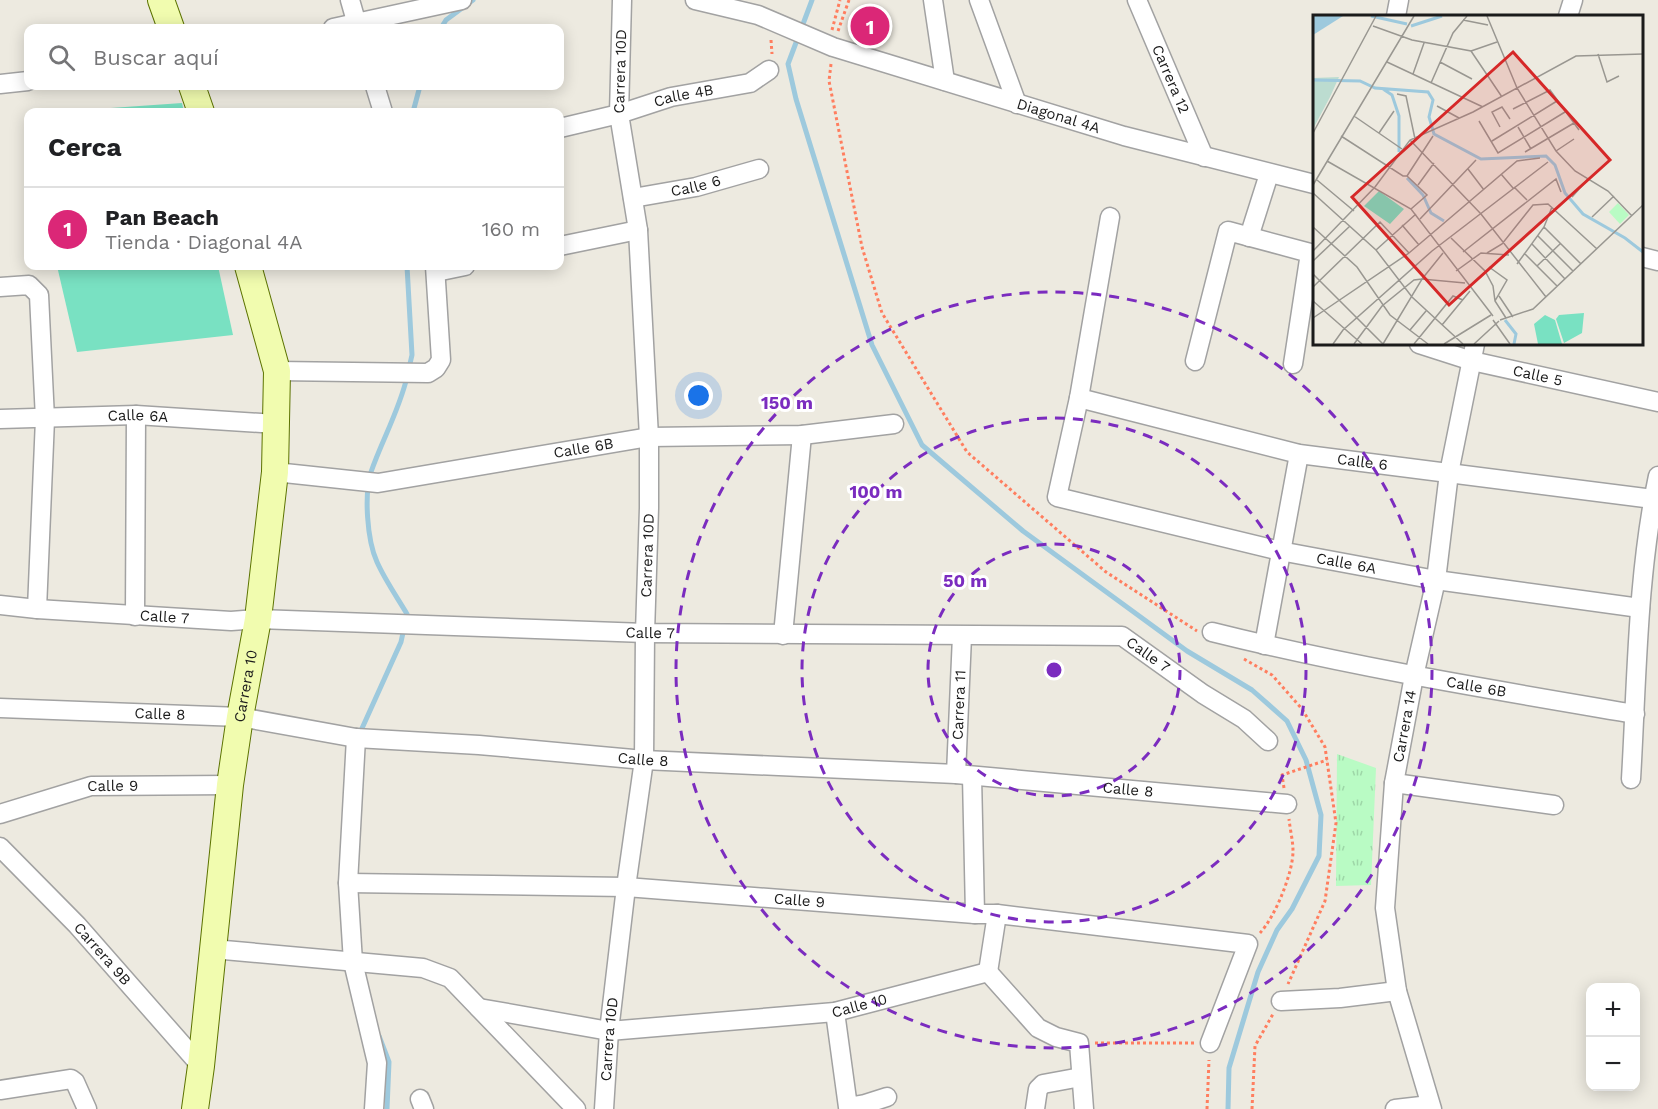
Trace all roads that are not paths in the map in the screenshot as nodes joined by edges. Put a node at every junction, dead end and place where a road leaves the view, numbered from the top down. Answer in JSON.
{"nodes":[{"id":1,"x":161,"y":0,"type":"edge"},
{"id":2,"x":350,"y":0,"type":"edge"},
{"id":3,"x":462,"y":0,"type":"edge"},
{"id":4,"x":622,"y":0,"type":"edge"},
{"id":5,"x":695,"y":0,"type":"edge"},
{"id":6,"x":933,"y":0,"type":"edge"},
{"id":7,"x":980,"y":0,"type":"edge"},
{"id":8,"x":1137,"y":0,"type":"edge"},
{"id":9,"x":1399,"y":0,"type":"edge"},
{"id":10,"x":1573,"y":0,"type":"edge"},
{"id":11,"x":1396,"y":15,"type":"edge"},
{"id":12,"x":1568,"y":15,"type":"edge"},
{"id":13,"x":170,"y":24,"type":"edge"},
{"id":14,"x":356,"y":24,"type":"edge"},
{"id":15,"x":365,"y":24,"type":"edge"},
{"id":16,"x":769,"y":70,"type":"road end"},
{"id":17,"x":24,"y":81,"type":"edge"},
{"id":18,"x":945,"y":81,"type":"junction"},
{"id":19,"x":0,"y":84,"type":"edge"},
{"id":20,"x":193,"y":90,"type":"edge"},
{"id":21,"x":376,"y":90,"type":"edge"},
{"id":22,"x":1017,"y":104,"type":"junction"},
{"id":23,"x":200,"y":108,"type":"edge"},
{"id":24,"x":382,"y":108,"type":"edge"},
{"id":25,"x":620,"y":114,"type":"junction"},
{"id":26,"x":564,"y":127,"type":"edge"},
{"id":27,"x":1204,"y":157,"type":"junction"},
{"id":28,"x":759,"y":169,"type":"dead end"},
{"id":29,"x":1269,"y":174,"type":"junction"},
{"id":30,"x":1313,"y":184,"type":"edge"},
{"id":31,"x":633,"y":198,"type":"junction"},
{"id":32,"x":1110,"y":217,"type":"dead end"},
{"id":33,"x":638,"y":230,"type":"junction"},
{"id":34,"x":1250,"y":237,"type":"junction"},
{"id":35,"x":564,"y":245,"type":"edge"},
{"id":36,"x":1643,"y":257,"type":"edge"},
{"id":37,"x":1658,"y":261,"type":"edge"},
{"id":38,"x":249,"y":270,"type":"edge"},
{"id":39,"x":435,"y":270,"type":"edge"},
{"id":40,"x":0,"y":286,"type":"edge"},
{"id":41,"x":1426,"y":345,"type":"edge"},
{"id":42,"x":1473,"y":352,"type":"edge"},
{"id":43,"x":1195,"y":361,"type":"dead end"},
{"id":44,"x":1293,"y":364,"type":"dead end"},
{"id":45,"x":277,"y":371,"type":"junction"},
{"id":46,"x":1079,"y":398,"type":"junction"},
{"id":47,"x":1658,"y":402,"type":"edge"},
{"id":48,"x":136,"y":415,"type":"junction"},
{"id":49,"x":45,"y":418,"type":"junction"},
{"id":50,"x":0,"y":420,"type":"edge"},
{"id":51,"x":276,"y":424,"type":"junction"},
{"id":52,"x":894,"y":424,"type":"dead end"},
{"id":53,"x":802,"y":435,"type":"junction"},
{"id":54,"x":649,"y":437,"type":"junction"},
{"id":55,"x":1299,"y":454,"type":"junction"},
{"id":56,"x":275,"y":472,"type":"junction"},
{"id":57,"x":1449,"y":473,"type":"junction"},
{"id":58,"x":1658,"y":476,"type":"edge"},
{"id":59,"x":1653,"y":500,"type":"junction"},
{"id":60,"x":1280,"y":551,"type":"junction"},
{"id":61,"x":1436,"y":580,"type":"junction"},
{"id":62,"x":0,"y":605,"type":"edge"},
{"id":63,"x":1640,"y":608,"type":"junction"},
{"id":64,"x":37,"y":609,"type":"junction"},
{"id":65,"x":135,"y":616,"type":"junction"},
{"id":66,"x":258,"y":620,"type":"junction"},
{"id":67,"x":645,"y":633,"type":"junction"},
{"id":68,"x":1207,"y":633,"type":"road end"},
{"id":69,"x":783,"y":635,"type":"junction"},
{"id":70,"x":962,"y":636,"type":"junction"},
{"id":71,"x":1264,"y":645,"type":"junction"},
{"id":72,"x":1414,"y":676,"type":"junction"},
{"id":73,"x":0,"y":708,"type":"edge"},
{"id":74,"x":1635,"y":714,"type":"junction"},
{"id":75,"x":240,"y":717,"type":"junction"},
{"id":76,"x":356,"y":738,"type":"junction"},
{"id":77,"x":1268,"y":741,"type":"dead end"},
{"id":78,"x":644,"y":760,"type":"junction"},
{"id":79,"x":964,"y":775,"type":"junction"},
{"id":80,"x":1631,"y":779,"type":"dead end"},
{"id":81,"x":1394,"y":783,"type":"junction"},
{"id":82,"x":230,"y":785,"type":"junction"},
{"id":83,"x":1287,"y":804,"type":"road end"},
{"id":84,"x":1554,"y":805,"type":"dead end"},
{"id":85,"x":0,"y":814,"type":"edge"},
{"id":86,"x":0,"y":847,"type":"edge"},
{"id":87,"x":348,"y":883,"type":"junction"},
{"id":88,"x":626,"y":887,"type":"junction"},
{"id":89,"x":975,"y":914,"type":"junction"},
{"id":90,"x":997,"y":914,"type":"junction"},
{"id":91,"x":213,"y":949,"type":"junction"},
{"id":92,"x":353,"y":962,"type":"junction"},
{"id":93,"x":988,"y":972,"type":"junction"},
{"id":94,"x":1397,"y":991,"type":"junction"},
{"id":95,"x":1281,"y":1001,"type":"road end"},
{"id":96,"x":479,"y":1008,"type":"junction"},
{"id":97,"x":835,"y":1012,"type":"junction"},
{"id":98,"x":609,"y":1031,"type":"junction"},
{"id":99,"x":1210,"y":1043,"type":"road end"},
{"id":100,"x":201,"y":1066,"type":"junction"},
{"id":101,"x":1081,"y":1077,"type":"junction"},
{"id":102,"x":0,"y":1090,"type":"edge"},
{"id":103,"x":887,"y":1097,"type":"dead end"},
{"id":104,"x":1431,"y":1107,"type":"edge"},
{"id":105,"x":87,"y":1109,"type":"edge"},
{"id":106,"x":195,"y":1109,"type":"edge"},
{"id":107,"x":374,"y":1109,"type":"edge"},
{"id":108,"x":576,"y":1109,"type":"edge"},
{"id":109,"x":604,"y":1109,"type":"edge"},
{"id":110,"x":1035,"y":1109,"type":"edge"},
{"id":111,"x":1084,"y":1109,"type":"edge"},
{"id":112,"x":1395,"y":1109,"type":"edge"}],
"edges":[{"from":1,"to":13,"type":"street"},
{"from":2,"to":14,"type":"street"},
{"from":3,"to":15,"type":"street"},
{"from":4,"to":25,"type":"street","name":"Carrera 10D"},
{"from":5,"to":18,"type":"street","name":"Diagonal 4A"},
{"from":6,"to":18,"type":"street"},
{"from":7,"to":22,"type":"street"},
{"from":8,"to":27,"type":"street","name":"Carrera 12"},
{"from":9,"to":11,"type":"street"},
{"from":10,"to":12,"type":"street"},
{"from":16,"to":25,"type":"street","name":"Calle 4B"},
{"from":17,"to":19,"type":"street"},
{"from":18,"to":22,"type":"street","name":"Diagonal 4A"},
{"from":20,"to":23,"type":"street"},
{"from":21,"to":24,"type":"street"},
{"from":22,"to":27,"type":"street","name":"Diagonal 4A"},
{"from":25,"to":26,"type":"street","name":"Calle 4B"},
{"from":25,"to":31,"type":"street","name":"Carrera 10D"},
{"from":27,"to":29,"type":"street","name":"Diagonal 4A"},
{"from":28,"to":31,"type":"street","name":"Calle 6"},
{"from":29,"to":30,"type":"street","name":"Diagonal 4A"},
{"from":29,"to":34,"type":"street"},
{"from":31,"to":33,"type":"street","name":"Carrera 10D"},
{"from":32,"to":46,"type":"street"},
{"from":33,"to":35,"type":"street"},
{"from":33,"to":54,"type":"street","name":"Carrera 10D"},
{"from":34,"to":43,"type":"street"},
{"from":34,"to":44,"type":"street"},
{"from":36,"to":37,"type":"street"},
{"from":38,"to":45,"type":"street","name":"Carrera 10"},
{"from":39,"to":45,"type":"street"},
{"from":40,"to":49,"type":"street"},
{"from":41,"to":42,"type":"street","name":"Calle 5"},
{"from":42,"to":47,"type":"street","name":"Calle 5"},
{"from":42,"to":57,"type":"street","name":"Carrera 14"},
{"from":45,"to":51,"type":"street","name":"Carrera 10"},
{"from":46,"to":55,"type":"street","name":"Calle 6"},
{"from":46,"to":60,"type":"street","name":"Calle 6A"},
{"from":48,"to":49,"type":"street","name":"Calle 6A"},
{"from":48,"to":51,"type":"street","name":"Calle 6A"},
{"from":48,"to":65,"type":"street"},
{"from":49,"to":50,"type":"street","name":"Calle 6A"},
{"from":49,"to":64,"type":"street"},
{"from":51,"to":56,"type":"street","name":"Carrera 10"},
{"from":52,"to":53,"type":"street","name":"Calle 6B"},
{"from":53,"to":54,"type":"street","name":"Calle 6B"},
{"from":53,"to":69,"type":"street"},
{"from":54,"to":56,"type":"street","name":"Calle 6B"},
{"from":54,"to":67,"type":"street","name":"Carrera 10D"},
{"from":55,"to":57,"type":"street","name":"Calle 6"},
{"from":55,"to":60,"type":"street"},
{"from":56,"to":66,"type":"street","name":"Carrera 10"},
{"from":57,"to":59,"type":"street","name":"Calle 6"},
{"from":57,"to":61,"type":"street","name":"Carrera 14"},
{"from":58,"to":59,"type":"street"},
{"from":59,"to":63,"type":"street"},
{"from":60,"to":61,"type":"street","name":"Calle 6A"},
{"from":60,"to":71,"type":"street"},
{"from":61,"to":63,"type":"street","name":"Calle 6A"},
{"from":61,"to":72,"type":"street","name":"Carrera 14"},
{"from":62,"to":64,"type":"street","name":"Calle 7"},
{"from":63,"to":74,"type":"street"},
{"from":64,"to":65,"type":"street","name":"Calle 7"},
{"from":65,"to":66,"type":"street","name":"Calle 7"},
{"from":66,"to":67,"type":"street","name":"Calle 7"},
{"from":66,"to":75,"type":"street","name":"Carrera 10"},
{"from":67,"to":69,"type":"street","name":"Calle 7"},
{"from":67,"to":78,"type":"street","name":"Carrera 10D"},
{"from":68,"to":71,"type":"street","name":"Calle 6B"},
{"from":69,"to":70,"type":"street","name":"Calle 7"},
{"from":70,"to":77,"type":"street","name":"Calle 7"},
{"from":70,"to":79,"type":"street","name":"Carrera 11"},
{"from":71,"to":72,"type":"street","name":"Calle 6B"},
{"from":72,"to":74,"type":"street","name":"Calle 6B"},
{"from":72,"to":81,"type":"street","name":"Carrera 14"},
{"from":73,"to":75,"type":"street","name":"Calle 8"},
{"from":74,"to":80,"type":"street"},
{"from":75,"to":76,"type":"street","name":"Calle 8"},
{"from":75,"to":82,"type":"street","name":"Carrera 10"},
{"from":76,"to":78,"type":"street","name":"Calle 8"},
{"from":76,"to":87,"type":"street"},
{"from":78,"to":79,"type":"street","name":"Calle 8"},
{"from":78,"to":88,"type":"street","name":"Carrera 10D"},
{"from":79,"to":83,"type":"street","name":"Calle 8"},
{"from":79,"to":89,"type":"street","name":"Carrera 11"},
{"from":81,"to":84,"type":"street"},
{"from":81,"to":94,"type":"street","name":"Carrera 14"},
{"from":82,"to":85,"type":"street","name":"Calle 9"},
{"from":82,"to":91,"type":"street","name":"Carrera 10"},
{"from":86,"to":100,"type":"street","name":"Carrera 9B"},
{"from":87,"to":88,"type":"street","name":"Calle 9"},
{"from":87,"to":92,"type":"street"},
{"from":88,"to":89,"type":"street","name":"Calle 9"},
{"from":88,"to":98,"type":"street","name":"Carrera 10D"},
{"from":89,"to":90,"type":"street","name":"Calle 9"},
{"from":90,"to":93,"type":"street"},
{"from":90,"to":99,"type":"street","name":"Calle 9"},
{"from":91,"to":92,"type":"street"},
{"from":91,"to":100,"type":"street","name":"Carrera 10"},
{"from":92,"to":96,"type":"street"},
{"from":92,"to":107,"type":"street"},
{"from":93,"to":97,"type":"street","name":"Calle 10"},
{"from":93,"to":101,"type":"street"},
{"from":94,"to":95,"type":"street"},
{"from":94,"to":104,"type":"street","name":"Carrera 14"},
{"from":96,"to":98,"type":"street","name":"Calle 10"},
{"from":96,"to":108,"type":"street"},
{"from":97,"to":98,"type":"street","name":"Calle 10"},
{"from":97,"to":103,"type":"street"},
{"from":98,"to":109,"type":"street","name":"Carrera 10D"},
{"from":100,"to":106,"type":"street","name":"Carrera 10"},
{"from":101,"to":110,"type":"street"},
{"from":101,"to":111,"type":"street"},
{"from":102,"to":105,"type":"street"},
{"from":104,"to":112,"type":"street"}]}
